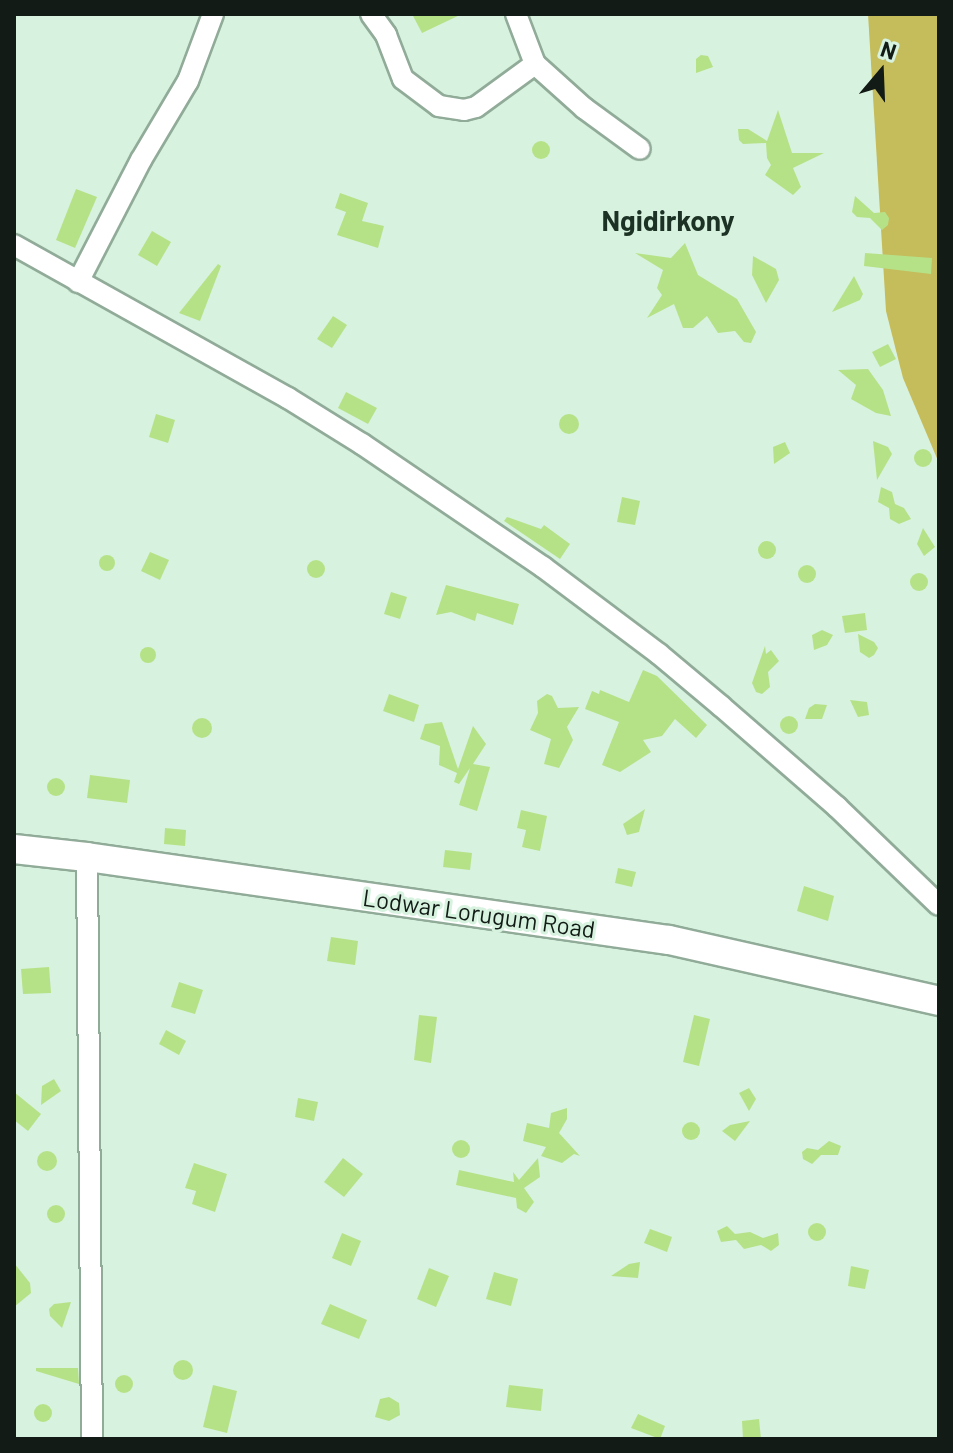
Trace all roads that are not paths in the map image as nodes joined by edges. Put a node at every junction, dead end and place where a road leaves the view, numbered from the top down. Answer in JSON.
{"nodes":[{"id":1,"x":213,"y":14,"type":"edge"},
{"id":2,"x":371,"y":14,"type":"edge"},
{"id":3,"x":516,"y":14,"type":"edge"},
{"id":4,"x":535,"y":64,"type":"junction"},
{"id":5,"x":640,"y":149,"type":"dead end"},
{"id":6,"x":14,"y":245,"type":"edge"},
{"id":7,"x":78,"y":282,"type":"junction"},
{"id":8,"x":14,"y":849,"type":"edge"},
{"id":9,"x":87,"y":857,"type":"junction"},
{"id":10,"x":939,"y":905,"type":"edge"},
{"id":11,"x":939,"y":1001,"type":"edge"},
{"id":12,"x":92,"y":1439,"type":"edge"}],
"edges":[{"from":1,"to":7,"type":"street"},
{"from":2,"to":4,"type":"street"},
{"from":3,"to":4,"type":"street"},
{"from":4,"to":5,"type":"street"},
{"from":6,"to":7,"type":"street"},
{"from":7,"to":10,"type":"street"},
{"from":8,"to":9,"type":"main road","name":"Lodwar Lorugum Road"},
{"from":9,"to":11,"type":"main road","name":"Lodwar Lorugum Road"},
{"from":9,"to":12,"type":"street"}]}
